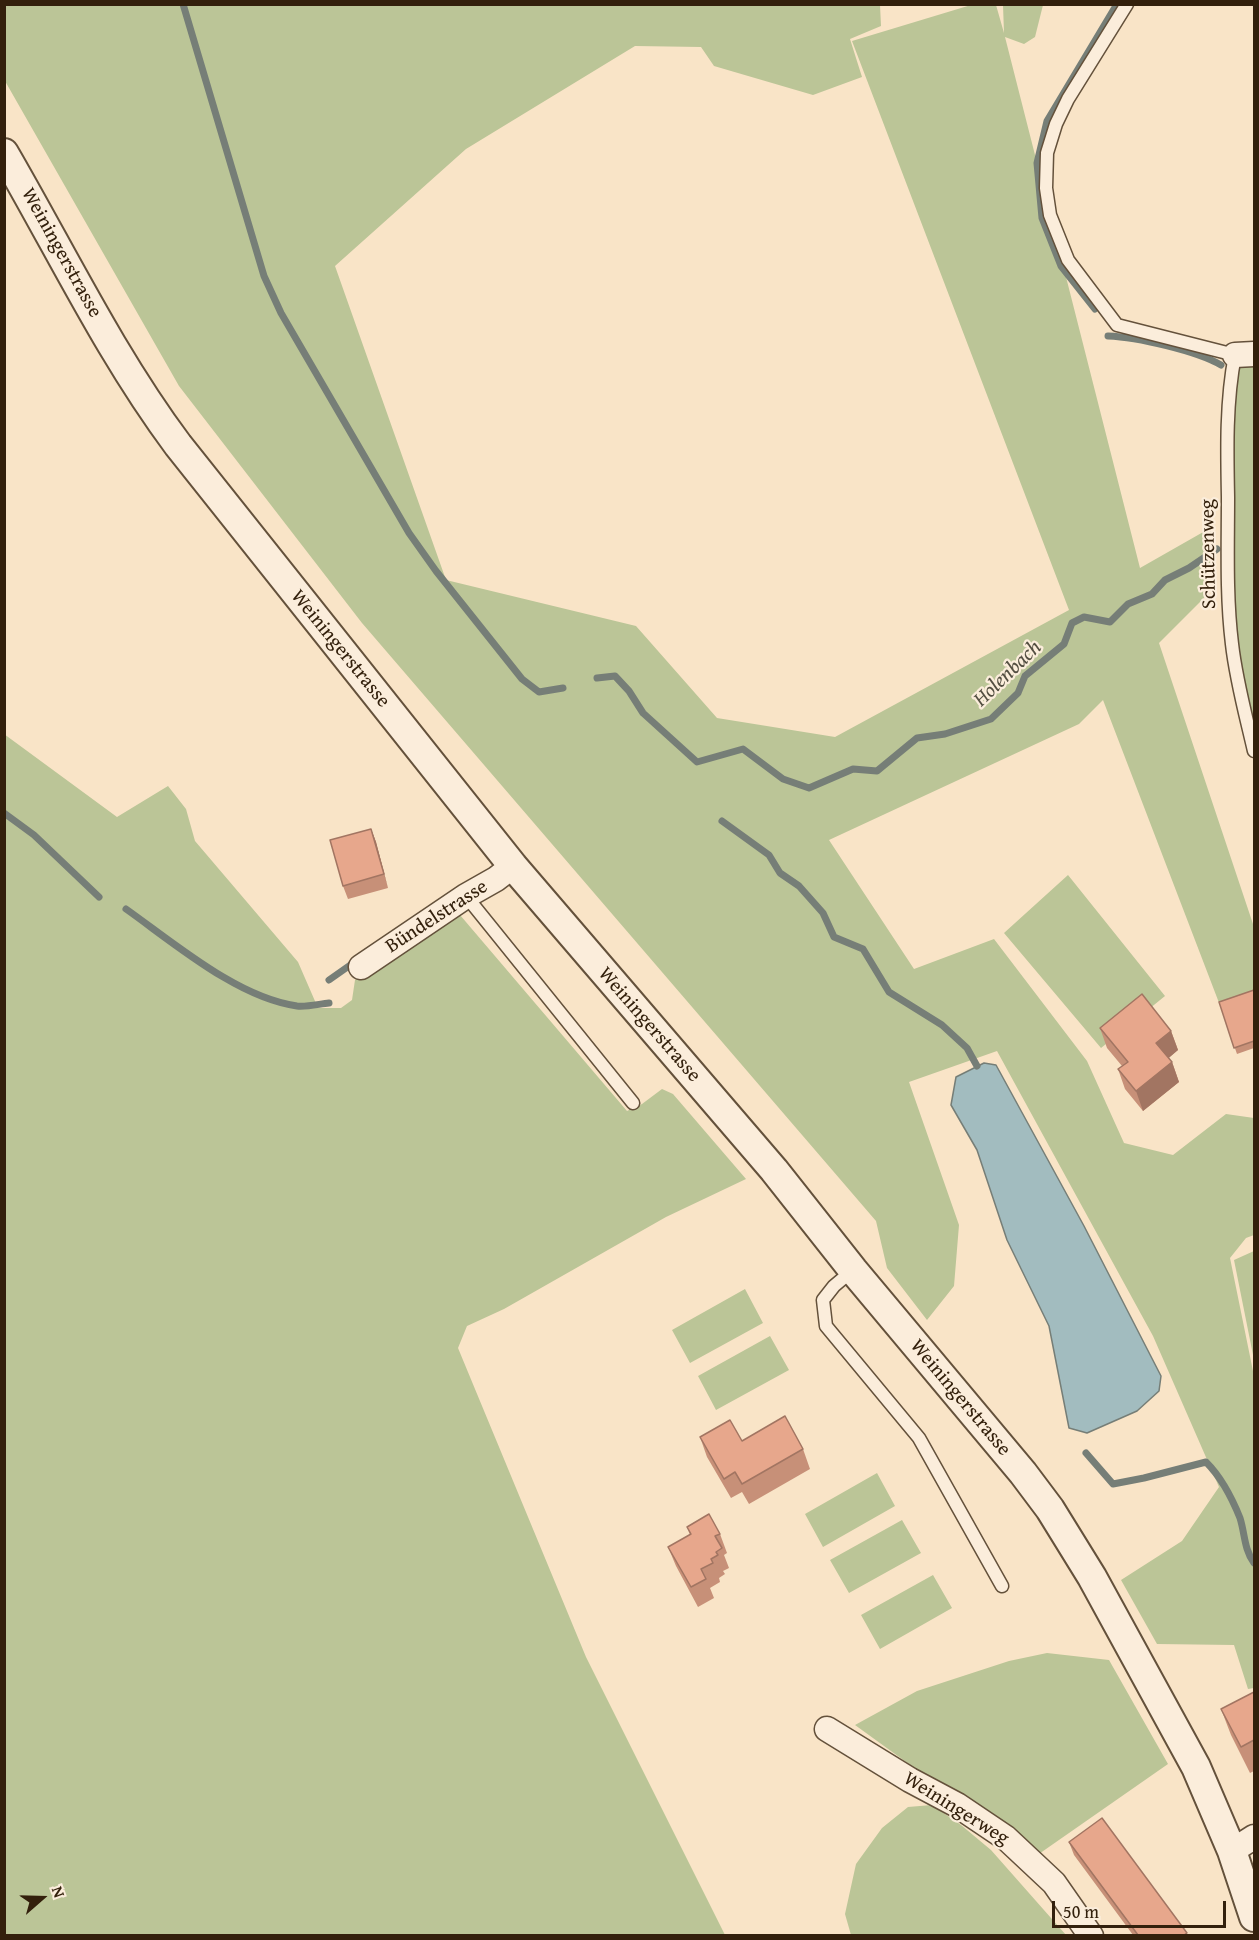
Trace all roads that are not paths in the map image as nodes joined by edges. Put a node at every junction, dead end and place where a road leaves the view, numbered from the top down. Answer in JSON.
{"nodes":[{"id":1,"x":1127,"y":4,"type":"edge"},
{"id":2,"x":4,"y":153,"type":"edge"},
{"id":3,"x":1245,"y":354,"type":"edge"},
{"id":4,"x":1254,"y":751,"type":"edge"},
{"id":5,"x":513,"y":866,"type":"junction"},
{"id":6,"x":466,"y":896,"type":"junction"},
{"id":7,"x":361,"y":967,"type":"dead end"},
{"id":8,"x":633,"y":1103,"type":"dead end"},
{"id":9,"x":854,"y":1270,"type":"junction"},
{"id":10,"x":1002,"y":1586,"type":"dead end"},
{"id":11,"x":827,"y":1729,"type":"dead end"},
{"id":12,"x":1243,"y":1844,"type":"edge"},
{"id":13,"x":1254,"y":1917,"type":"edge"},
{"id":14,"x":1091,"y":1935,"type":"edge"}],
"edges":[{"from":1,"to":3,"type":"lane"},
{"from":2,"to":5,"type":"street","name":"Weiningerstrasse"},
{"from":3,"to":4,"type":"lane","name":"Schützenweg"},
{"from":5,"to":6,"type":"street","name":"Bündelstrasse"},
{"from":5,"to":9,"type":"street","name":"Weiningerstrasse"},
{"from":6,"to":7,"type":"street","name":"Bündelstrasse"},
{"from":6,"to":8,"type":"lane"},
{"from":9,"to":10,"type":"lane"},
{"from":9,"to":12,"type":"street","name":"Weiningerstrasse"},
{"from":11,"to":14,"type":"street","name":"Weiningerweg"},
{"from":12,"to":13,"type":"street","name":"Weiningerstrasse"}]}
